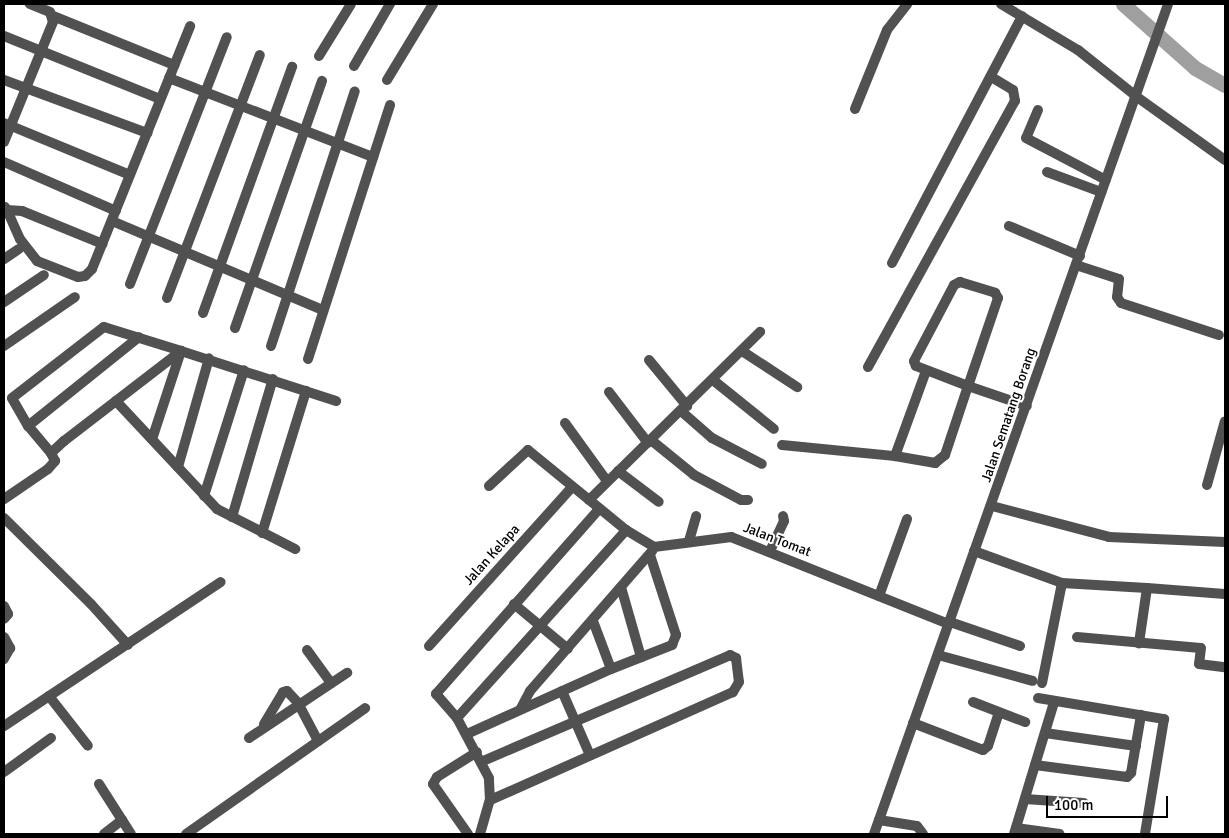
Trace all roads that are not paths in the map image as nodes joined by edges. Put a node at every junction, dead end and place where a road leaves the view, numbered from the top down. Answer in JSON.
{"nodes":[{"id":1,"x":30,"y":4,"type":"edge"},
{"id":2,"x":351,"y":4,"type":"edge"},
{"id":3,"x":390,"y":4,"type":"edge"},
{"id":4,"x":433,"y":4,"type":"edge"},
{"id":5,"x":906,"y":4,"type":"edge"},
{"id":6,"x":1001,"y":4,"type":"edge"},
{"id":7,"x":1168,"y":4,"type":"edge"},
{"id":8,"x":53,"y":16,"type":"junction"},
{"id":9,"x":1022,"y":16,"type":"junction"},
{"id":10,"x":190,"y":26,"type":"dead end"},
{"id":11,"x":4,"y":36,"type":"edge"},
{"id":12,"x":227,"y":37,"type":"dead end"},
{"id":13,"x":41,"y":51,"type":"junction"},
{"id":14,"x":260,"y":55,"type":"dead end"},
{"id":15,"x":320,"y":56,"type":"dead end"},
{"id":16,"x":174,"y":65,"type":"junction"},
{"id":17,"x":354,"y":66,"type":"dead end"},
{"id":18,"x":292,"y":67,"type":"dead end"},
{"id":19,"x":991,"y":77,"type":"junction"},
{"id":20,"x":169,"y":78,"type":"junction"},
{"id":21,"x":4,"y":80,"type":"edge"},
{"id":22,"x":322,"y":80,"type":"dead end"},
{"id":23,"x":387,"y":80,"type":"dead end"},
{"id":24,"x":26,"y":89,"type":"junction"},
{"id":25,"x":355,"y":91,"type":"dead end"},
{"id":26,"x":204,"y":92,"type":"junction"},
{"id":27,"x":1137,"y":97,"type":"junction"},
{"id":28,"x":160,"y":99,"type":"junction"},
{"id":29,"x":240,"y":106,"type":"junction"},
{"id":30,"x":390,"y":106,"type":"dead end"},
{"id":31,"x":855,"y":109,"type":"dead end"},
{"id":32,"x":1038,"y":110,"type":"dead end"},
{"id":33,"x":274,"y":118,"type":"junction"},
{"id":34,"x":7,"y":124,"type":"edge"},
{"id":35,"x":305,"y":130,"type":"junction"},
{"id":36,"x":147,"y":132,"type":"junction"},
{"id":37,"x":4,"y":142,"type":"edge"},
{"id":38,"x":339,"y":143,"type":"junction"},
{"id":39,"x":373,"y":157,"type":"junction"},
{"id":40,"x":1225,"y":160,"type":"edge"},
{"id":41,"x":4,"y":162,"type":"edge"},
{"id":42,"x":1047,"y":172,"type":"dead end"},
{"id":43,"x":130,"y":175,"type":"junction"},
{"id":44,"x":1106,"y":180,"type":"junction"},
{"id":45,"x":1101,"y":192,"type":"junction"},
{"id":46,"x":5,"y":209,"type":"edge"},
{"id":47,"x":114,"y":216,"type":"junction"},
{"id":48,"x":1009,"y":226,"type":"dead end"},
{"id":49,"x":148,"y":236,"type":"junction"},
{"id":50,"x":103,"y":244,"type":"junction"},
{"id":51,"x":19,"y":248,"type":"dead end"},
{"id":52,"x":185,"y":252,"type":"junction"},
{"id":53,"x":4,"y":259,"type":"edge"},
{"id":54,"x":1078,"y":261,"type":"junction"},
{"id":55,"x":892,"y":263,"type":"dead end"},
{"id":56,"x":220,"y":267,"type":"junction"},
{"id":57,"x":44,"y":275,"type":"dead end"},
{"id":58,"x":252,"y":280,"type":"junction"},
{"id":59,"x":130,"y":284,"type":"dead end"},
{"id":60,"x":287,"y":295,"type":"junction"},
{"id":61,"x":75,"y":297,"type":"dead end"},
{"id":62,"x":167,"y":298,"type":"dead end"},
{"id":63,"x":4,"y":302,"type":"edge"},
{"id":64,"x":323,"y":310,"type":"junction"},
{"id":65,"x":204,"y":312,"type":"dead end"},
{"id":66,"x":235,"y":328,"type":"dead end"},
{"id":67,"x":760,"y":332,"type":"dead end"},
{"id":68,"x":1219,"y":335,"type":"dead end"},
{"id":69,"x":139,"y":337,"type":"junction"},
{"id":70,"x":4,"y":346,"type":"edge"},
{"id":71,"x":271,"y":346,"type":"dead end"},
{"id":72,"x":181,"y":351,"type":"junction"},
{"id":73,"x":742,"y":351,"type":"junction"},
{"id":74,"x":209,"y":358,"type":"junction"},
{"id":75,"x":308,"y":359,"type":"dead end"},
{"id":76,"x":649,"y":360,"type":"dead end"},
{"id":77,"x":868,"y":367,"type":"dead end"},
{"id":78,"x":244,"y":370,"type":"junction"},
{"id":79,"x":926,"y":371,"type":"junction"},
{"id":80,"x":273,"y":380,"type":"junction"},
{"id":81,"x":713,"y":380,"type":"junction"},
{"id":82,"x":968,"y":386,"type":"junction"},
{"id":83,"x":797,"y":387,"type":"dead end"},
{"id":84,"x":306,"y":390,"type":"junction"},
{"id":85,"x":609,"y":392,"type":"dead end"},
{"id":86,"x":116,"y":401,"type":"junction"},
{"id":87,"x":336,"y":401,"type":"dead end"},
{"id":88,"x":1027,"y":406,"type":"junction"},
{"id":89,"x":684,"y":408,"type":"junction"},
{"id":90,"x":1225,"y":421,"type":"edge"},
{"id":91,"x":564,"y":423,"type":"dead end"},
{"id":92,"x":28,"y":426,"type":"junction"},
{"id":93,"x":774,"y":429,"type":"dead end"},
{"id":94,"x":152,"y":439,"type":"junction"},
{"id":95,"x":649,"y":442,"type":"junction"},
{"id":96,"x":782,"y":445,"type":"dead end"},
{"id":97,"x":51,"y":453,"type":"junction"},
{"id":98,"x":895,"y":456,"type":"junction"},
{"id":99,"x":762,"y":464,"type":"dead end"},
{"id":100,"x":178,"y":467,"type":"junction"},
{"id":101,"x":618,"y":471,"type":"junction"},
{"id":102,"x":607,"y":481,"type":"junction"},
{"id":103,"x":1207,"y":485,"type":"dead end"},
{"id":104,"x":489,"y":486,"type":"dead end"},
{"id":105,"x":572,"y":487,"type":"junction"},
{"id":106,"x":204,"y":496,"type":"junction"},
{"id":107,"x":4,"y":498,"type":"edge"},
{"id":108,"x":588,"y":500,"type":"junction"},
{"id":109,"x":748,"y":500,"type":"dead end"},
{"id":110,"x":659,"y":502,"type":"dead end"},
{"id":111,"x":992,"y":506,"type":"junction"},
{"id":112,"x":599,"y":509,"type":"junction"},
{"id":113,"x":696,"y":516,"type":"dead end"},
{"id":114,"x":783,"y":516,"type":"dead end"},
{"id":115,"x":4,"y":518,"type":"edge"},
{"id":116,"x":232,"y":518,"type":"junction"},
{"id":117,"x":907,"y":519,"type":"dead end"},
{"id":118,"x":626,"y":530,"type":"junction"},
{"id":119,"x":262,"y":532,"type":"junction"},
{"id":120,"x":689,"y":542,"type":"junction"},
{"id":121,"x":1225,"y":542,"type":"edge"},
{"id":122,"x":295,"y":549,"type":"dead end"},
{"id":123,"x":652,"y":551,"type":"junction"},
{"id":124,"x":770,"y":551,"type":"junction"},
{"id":125,"x":974,"y":551,"type":"junction"},
{"id":126,"x":221,"y":582,"type":"dead end"},
{"id":127,"x":1062,"y":583,"type":"junction"},
{"id":128,"x":622,"y":587,"type":"junction"},
{"id":129,"x":1147,"y":588,"type":"junction"},
{"id":130,"x":1225,"y":594,"type":"edge"},
{"id":131,"x":879,"y":596,"type":"junction"},
{"id":132,"x":514,"y":604,"type":"junction"},
{"id":133,"x":4,"y":606,"type":"edge"},
{"id":134,"x":4,"y":619,"type":"edge"},
{"id":135,"x":593,"y":621,"type":"junction"},
{"id":136,"x":949,"y":623,"type":"junction"},
{"id":137,"x":542,"y":626,"type":"junction"},
{"id":138,"x":1076,"y":636,"type":"dead end"},
{"id":139,"x":4,"y":637,"type":"edge"},
{"id":140,"x":1138,"y":643,"type":"junction"},
{"id":141,"x":431,"y":644,"type":"dead end"},
{"id":142,"x":128,"y":645,"type":"junction"},
{"id":143,"x":1020,"y":646,"type":"dead end"},
{"id":144,"x":568,"y":649,"type":"junction"},
{"id":145,"x":307,"y":650,"type":"dead end"},
{"id":146,"x":938,"y":655,"type":"junction"},
{"id":147,"x":641,"y":657,"type":"junction"},
{"id":148,"x":4,"y":659,"type":"edge"},
{"id":149,"x":1225,"y":667,"type":"edge"},
{"id":150,"x":611,"y":669,"type":"junction"},
{"id":151,"x":347,"y":673,"type":"dead end"},
{"id":152,"x":331,"y":683,"type":"junction"},
{"id":153,"x":562,"y":691,"type":"junction"},
{"id":154,"x":49,"y":696,"type":"junction"},
{"id":155,"x":1038,"y":698,"type":"dead end"},
{"id":156,"x":973,"y":702,"type":"dead end"},
{"id":157,"x":1054,"y":702,"type":"junction"},
{"id":158,"x":298,"y":703,"type":"junction"},
{"id":159,"x":365,"y":708,"type":"dead end"},
{"id":160,"x":521,"y":708,"type":"junction"},
{"id":161,"x":999,"y":713,"type":"junction"},
{"id":162,"x":1141,"y":715,"type":"junction"},
{"id":163,"x":457,"y":718,"type":"junction"},
{"id":164,"x":573,"y":722,"type":"junction"},
{"id":165,"x":1025,"y":722,"type":"dead end"},
{"id":166,"x":914,"y":724,"type":"junction"},
{"id":167,"x":4,"y":726,"type":"edge"},
{"id":168,"x":262,"y":728,"type":"junction"},
{"id":169,"x":467,"y":734,"type":"junction"},
{"id":170,"x":1045,"y":734,"type":"junction"},
{"id":171,"x":51,"y":738,"type":"dead end"},
{"id":172,"x":249,"y":738,"type":"dead end"},
{"id":173,"x":318,"y":741,"type":"junction"},
{"id":174,"x":88,"y":746,"type":"dead end"},
{"id":175,"x":1136,"y":746,"type":"junction"},
{"id":176,"x":477,"y":752,"type":"junction"},
{"id":177,"x":590,"y":755,"type":"junction"},
{"id":178,"x":483,"y":761,"type":"junction"},
{"id":179,"x":1036,"y":765,"type":"junction"},
{"id":180,"x":4,"y":772,"type":"edge"},
{"id":181,"x":99,"y":784,"type":"dead end"},
{"id":182,"x":1025,"y":799,"type":"junction"},
{"id":183,"x":490,"y":800,"type":"junction"},
{"id":184,"x":1084,"y":803,"type":"dead end"},
{"id":185,"x":122,"y":820,"type":"junction"},
{"id":186,"x":879,"y":820,"type":"junction"},
{"id":187,"x":1015,"y":831,"type":"edge"},
{"id":188,"x":104,"y":834,"type":"edge"},
{"id":189,"x":131,"y":834,"type":"edge"},
{"id":190,"x":186,"y":834,"type":"edge"},
{"id":191,"x":468,"y":834,"type":"edge"},
{"id":192,"x":480,"y":834,"type":"edge"},
{"id":193,"x":874,"y":834,"type":"edge"},
{"id":194,"x":923,"y":834,"type":"edge"},
{"id":195,"x":1060,"y":834,"type":"edge"},
{"id":196,"x":1145,"y":834,"type":"edge"}],
"edges":[{"from":1,"to":8,"type":"street"},
{"from":2,"to":15,"type":"street"},
{"from":3,"to":17,"type":"street"},
{"from":4,"to":23,"type":"street"},
{"from":5,"to":31,"type":"street"},
{"from":6,"to":9,"type":"street"},
{"from":7,"to":27,"type":"street","name":"Jalan Sematang Borang"},
{"from":8,"to":13,"type":"street"},
{"from":8,"to":16,"type":"street"},
{"from":9,"to":19,"type":"street"},
{"from":9,"to":27,"type":"street"},
{"from":10,"to":16,"type":"street"},
{"from":11,"to":13,"type":"street"},
{"from":12,"to":26,"type":"street"},
{"from":13,"to":24,"type":"street"},
{"from":13,"to":28,"type":"street"},
{"from":14,"to":29,"type":"street"},
{"from":16,"to":20,"type":"street"},
{"from":18,"to":33,"type":"street"},
{"from":19,"to":55,"type":"street"},
{"from":19,"to":77,"type":"street"},
{"from":20,"to":26,"type":"street"},
{"from":20,"to":28,"type":"street"},
{"from":21,"to":24,"type":"street"},
{"from":22,"to":35,"type":"street"},
{"from":24,"to":34,"type":"street"},
{"from":24,"to":36,"type":"street"},
{"from":25,"to":38,"type":"street"},
{"from":26,"to":29,"type":"street"},
{"from":26,"to":49,"type":"street"},
{"from":27,"to":40,"type":"street"},
{"from":27,"to":44,"type":"street","name":"Jalan Sematang Borang"},
{"from":28,"to":36,"type":"street"},
{"from":29,"to":33,"type":"street"},
{"from":29,"to":52,"type":"street"},
{"from":30,"to":39,"type":"street"},
{"from":32,"to":44,"type":"street"},
{"from":33,"to":35,"type":"street"},
{"from":33,"to":56,"type":"street"},
{"from":34,"to":37,"type":"street"},
{"from":34,"to":43,"type":"street"},
{"from":35,"to":38,"type":"street"},
{"from":35,"to":58,"type":"street"},
{"from":36,"to":43,"type":"street"},
{"from":38,"to":39,"type":"street"},
{"from":38,"to":60,"type":"street"},
{"from":39,"to":64,"type":"street"},
{"from":41,"to":47,"type":"street"},
{"from":42,"to":45,"type":"street"},
{"from":43,"to":47,"type":"street"},
{"from":44,"to":45,"type":"street","name":"Jalan Sematang Borang"},
{"from":45,"to":54,"type":"street","name":"Jalan Sematang Borang"},
{"from":46,"to":50,"type":"street"},
{"from":46,"to":50,"type":"street"},
{"from":47,"to":49,"type":"street"},
{"from":47,"to":50,"type":"street"},
{"from":48,"to":54,"type":"street"},
{"from":49,"to":52,"type":"street"},
{"from":49,"to":59,"type":"street"},
{"from":51,"to":53,"type":"street"},
{"from":52,"to":56,"type":"street"},
{"from":52,"to":62,"type":"street"},
{"from":54,"to":68,"type":"street"},
{"from":54,"to":88,"type":"street","name":"Jalan Sematang Borang"},
{"from":56,"to":58,"type":"street"},
{"from":56,"to":65,"type":"street"},
{"from":57,"to":63,"type":"street"},
{"from":58,"to":60,"type":"street"},
{"from":58,"to":66,"type":"street"},
{"from":60,"to":64,"type":"street"},
{"from":60,"to":71,"type":"street"},
{"from":61,"to":70,"type":"street"},
{"from":64,"to":75,"type":"street"},
{"from":67,"to":73,"type":"street"},
{"from":69,"to":72,"type":"street"},
{"from":69,"to":92,"type":"street"},
{"from":69,"to":92,"type":"street"},
{"from":72,"to":74,"type":"street"},
{"from":72,"to":86,"type":"street"},
{"from":72,"to":94,"type":"street"},
{"from":73,"to":81,"type":"street"},
{"from":73,"to":83,"type":"street"},
{"from":74,"to":78,"type":"street"},
{"from":74,"to":100,"type":"street"},
{"from":76,"to":89,"type":"street"},
{"from":78,"to":80,"type":"street"},
{"from":78,"to":106,"type":"street"},
{"from":79,"to":82,"type":"street"},
{"from":79,"to":82,"type":"street"},
{"from":79,"to":98,"type":"street"},
{"from":80,"to":84,"type":"street"},
{"from":80,"to":116,"type":"street"},
{"from":81,"to":89,"type":"street"},
{"from":81,"to":93,"type":"street"},
{"from":82,"to":88,"type":"street"},
{"from":82,"to":98,"type":"street"},
{"from":84,"to":87,"type":"street"},
{"from":84,"to":119,"type":"street"},
{"from":85,"to":95,"type":"street"},
{"from":86,"to":94,"type":"street"},
{"from":86,"to":97,"type":"street"},
{"from":88,"to":111,"type":"street","name":"Jalan Sematang Borang"},
{"from":89,"to":95,"type":"street"},
{"from":89,"to":99,"type":"street"},
{"from":90,"to":103,"type":"street"},
{"from":91,"to":102,"type":"street"},
{"from":92,"to":97,"type":"street"},
{"from":94,"to":100,"type":"street"},
{"from":95,"to":101,"type":"street"},
{"from":95,"to":109,"type":"street"},
{"from":96,"to":98,"type":"street"},
{"from":97,"to":107,"type":"street"},
{"from":100,"to":106,"type":"street"},
{"from":101,"to":102,"type":"street"},
{"from":101,"to":110,"type":"street"},
{"from":102,"to":108,"type":"street"},
{"from":104,"to":105,"type":"street"},
{"from":105,"to":108,"type":"street"},
{"from":105,"to":141,"type":"street","name":"Jalan Kelapa"},
{"from":106,"to":116,"type":"street"},
{"from":108,"to":112,"type":"street"},
{"from":111,"to":121,"type":"street"},
{"from":111,"to":125,"type":"street","name":"Jalan Sematang Borang"},
{"from":112,"to":118,"type":"street"},
{"from":112,"to":132,"type":"street"},
{"from":113,"to":120,"type":"street"},
{"from":114,"to":124,"type":"street"},
{"from":115,"to":142,"type":"street"},
{"from":116,"to":119,"type":"street"},
{"from":117,"to":131,"type":"street"},
{"from":118,"to":123,"type":"street"},
{"from":118,"to":137,"type":"street"},
{"from":119,"to":122,"type":"street"},
{"from":120,"to":123,"type":"street","name":"Jalan Tomat"},
{"from":120,"to":124,"type":"street","name":"Jalan Tomat"},
{"from":123,"to":128,"type":"street"},
{"from":123,"to":147,"type":"street"},
{"from":124,"to":131,"type":"street","name":"Jalan Tomat"},
{"from":125,"to":127,"type":"street"},
{"from":125,"to":136,"type":"street","name":"Jalan Sematang Borang"},
{"from":126,"to":142,"type":"street"},
{"from":127,"to":129,"type":"street"},
{"from":127,"to":146,"type":"street"},
{"from":128,"to":135,"type":"street"},
{"from":128,"to":147,"type":"street"},
{"from":129,"to":130,"type":"street"},
{"from":129,"to":140,"type":"street"},
{"from":131,"to":136,"type":"street","name":"Jalan Tomat"},
{"from":132,"to":137,"type":"street"},
{"from":132,"to":163,"type":"street"},
{"from":133,"to":134,"type":"street"},
{"from":135,"to":144,"type":"street"},
{"from":135,"to":150,"type":"street"},
{"from":136,"to":143,"type":"street","name":"Jalan Tomat"},
{"from":136,"to":146,"type":"street","name":"Jalan Sematang Borang"},
{"from":137,"to":144,"type":"street"},
{"from":137,"to":163,"type":"street"},
{"from":138,"to":140,"type":"street"},
{"from":139,"to":148,"type":"street"},
{"from":140,"to":149,"type":"street"},
{"from":142,"to":154,"type":"street"},
{"from":144,"to":160,"type":"street"},
{"from":145,"to":152,"type":"street"},
{"from":146,"to":166,"type":"street","name":"Jalan Sematang Borang"},
{"from":147,"to":150,"type":"street"},
{"from":150,"to":153,"type":"street"},
{"from":151,"to":152,"type":"street"},
{"from":152,"to":158,"type":"street"},
{"from":153,"to":160,"type":"street"},
{"from":153,"to":164,"type":"street"},
{"from":154,"to":167,"type":"street"},
{"from":154,"to":174,"type":"street"},
{"from":155,"to":157,"type":"street"},
{"from":156,"to":161,"type":"street"},
{"from":157,"to":162,"type":"street"},
{"from":157,"to":170,"type":"street"},
{"from":158,"to":168,"type":"street"},
{"from":158,"to":168,"type":"street"},
{"from":158,"to":173,"type":"street"},
{"from":159,"to":173,"type":"street"},
{"from":160,"to":169,"type":"street"},
{"from":161,"to":165,"type":"street"},
{"from":161,"to":166,"type":"street"},
{"from":162,"to":175,"type":"street"},
{"from":162,"to":196,"type":"street"},
{"from":163,"to":169,"type":"street"},
{"from":164,"to":177,"type":"street"},
{"from":164,"to":177,"type":"street"},
{"from":164,"to":178,"type":"street"},
{"from":166,"to":186,"type":"street","name":"Jalan Sematang Borang"},
{"from":168,"to":172,"type":"street"},
{"from":169,"to":176,"type":"street"},
{"from":170,"to":175,"type":"street"},
{"from":170,"to":179,"type":"street"},
{"from":171,"to":180,"type":"street"},
{"from":173,"to":190,"type":"street"},
{"from":175,"to":179,"type":"street"},
{"from":176,"to":178,"type":"street"},
{"from":176,"to":191,"type":"street"},
{"from":177,"to":183,"type":"street"},
{"from":178,"to":183,"type":"street"},
{"from":179,"to":182,"type":"street"},
{"from":181,"to":185,"type":"street"},
{"from":182,"to":184,"type":"street"},
{"from":182,"to":187,"type":"street"},
{"from":183,"to":192,"type":"street"},
{"from":185,"to":188,"type":"street"},
{"from":185,"to":189,"type":"street"},
{"from":186,"to":193,"type":"street","name":"Jalan Sematang Borang"},
{"from":186,"to":194,"type":"street"},
{"from":187,"to":195,"type":"street"}]}
